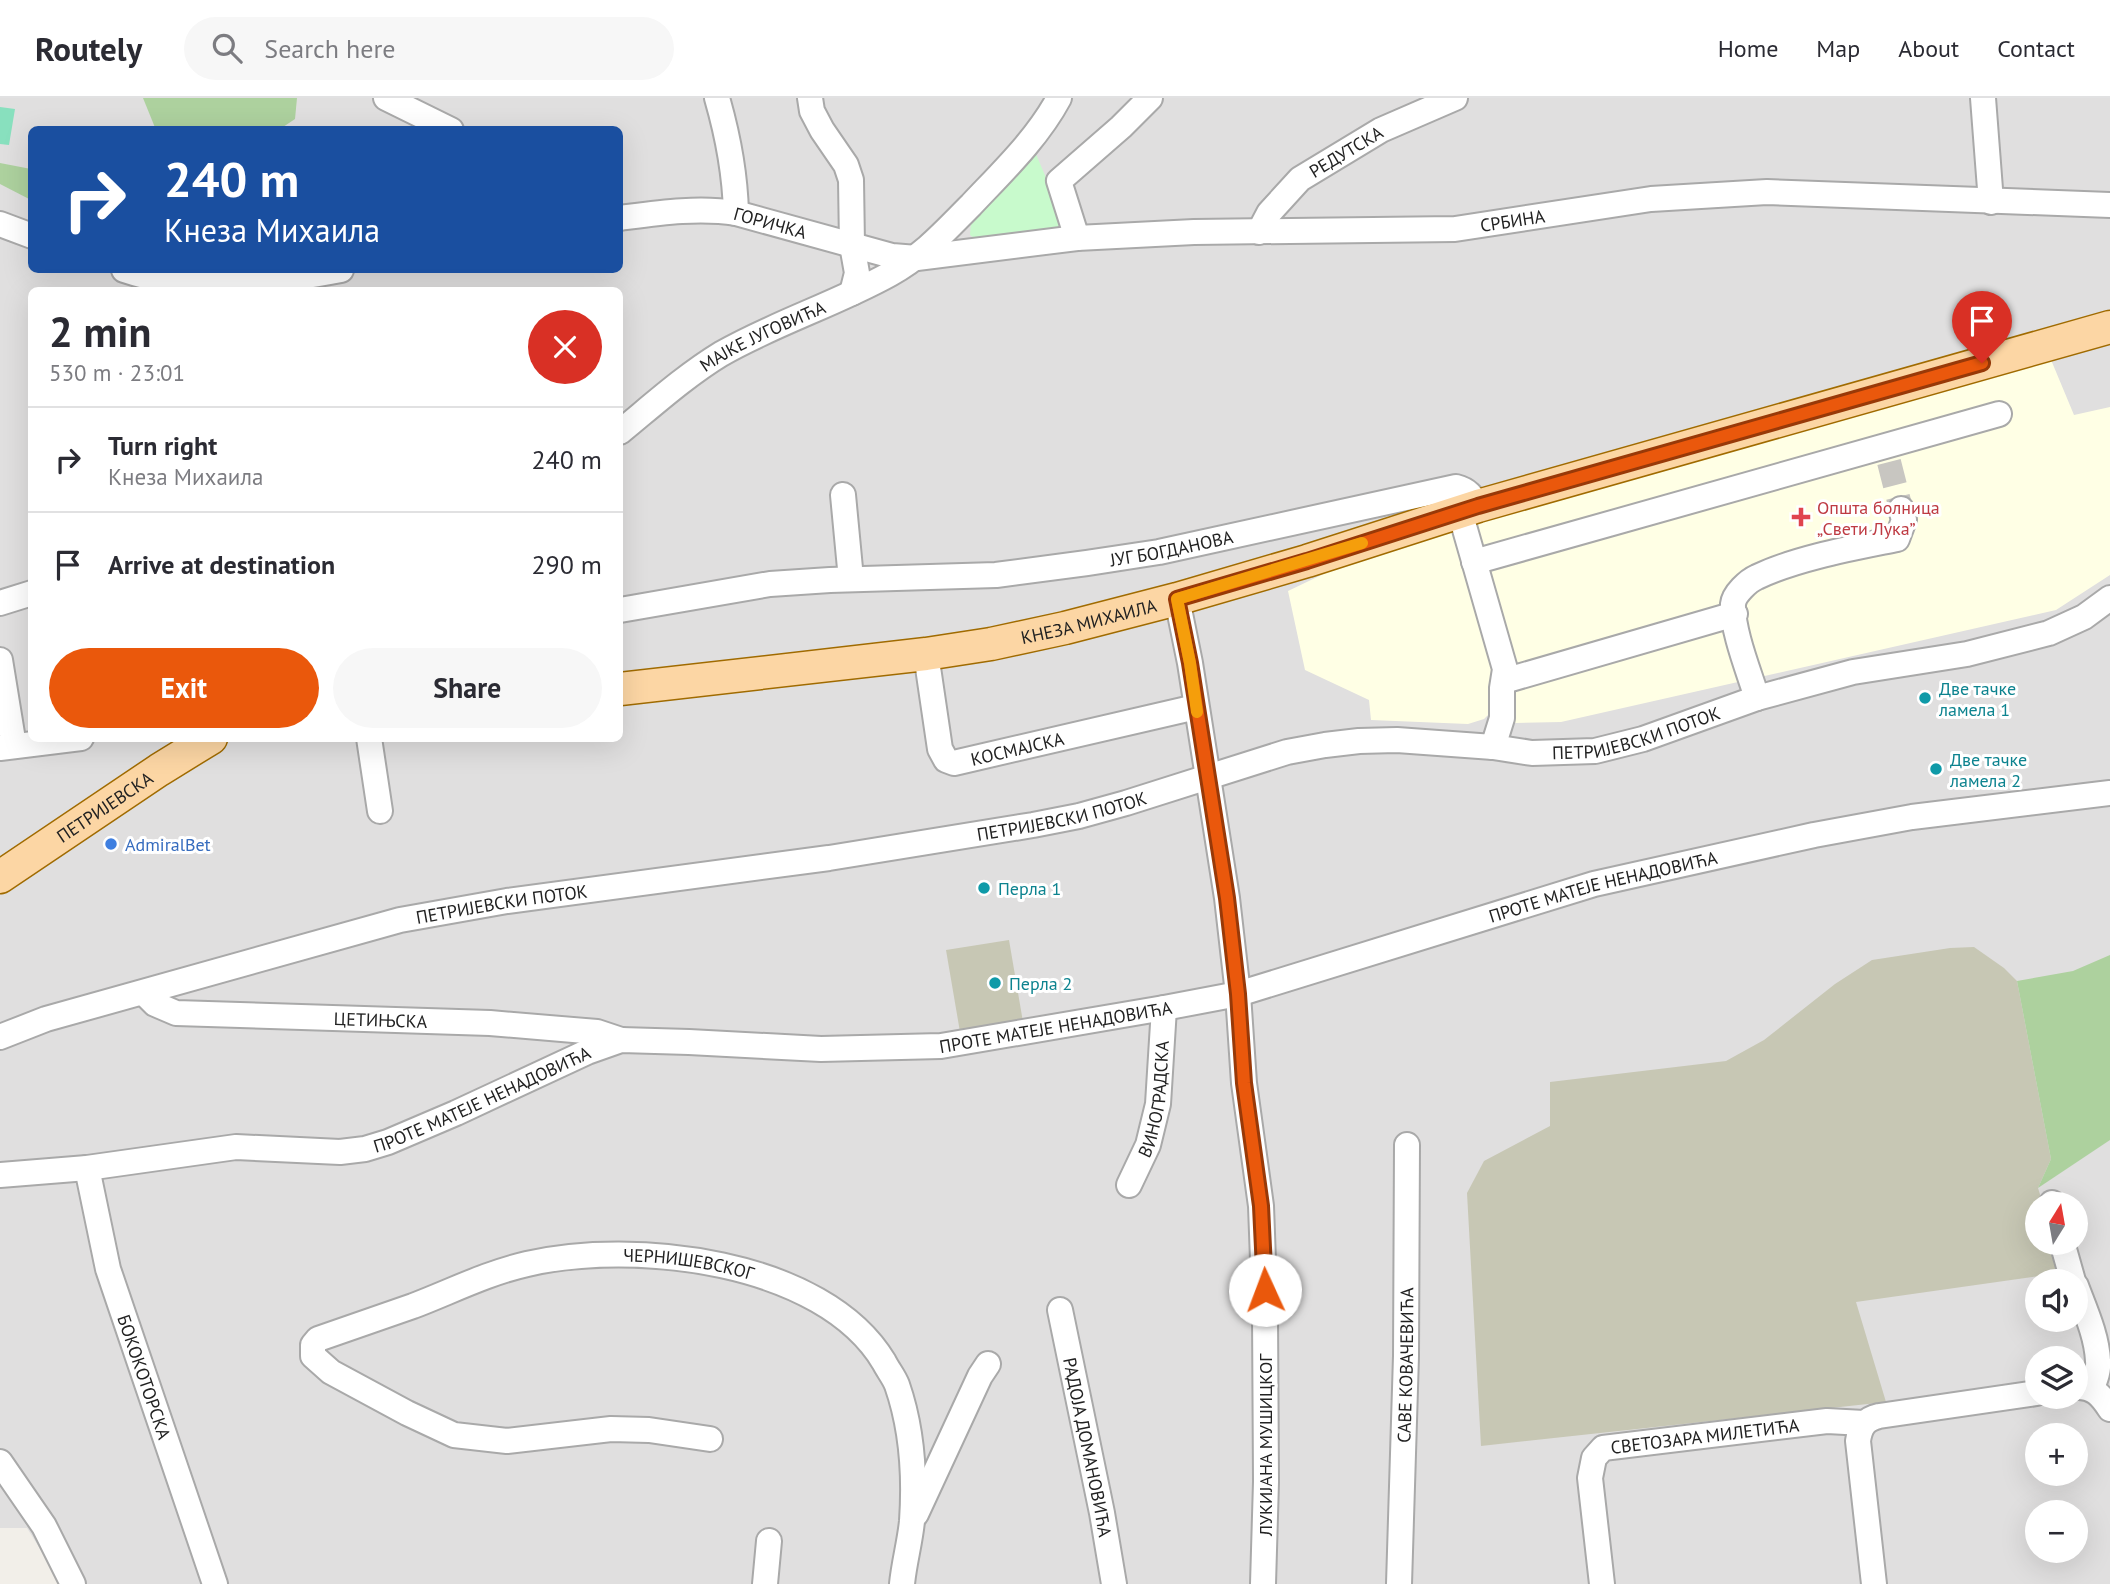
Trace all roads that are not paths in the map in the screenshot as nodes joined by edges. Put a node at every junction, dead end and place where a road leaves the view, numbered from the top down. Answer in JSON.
{"nodes":[{"id":1,"x":386,"y":98,"type":"edge"},
{"id":2,"x":717,"y":98,"type":"edge"},
{"id":3,"x":810,"y":98,"type":"edge"},
{"id":4,"x":1059,"y":98,"type":"edge"},
{"id":5,"x":1150,"y":98,"type":"edge"},
{"id":6,"x":1455,"y":98,"type":"edge"},
{"id":7,"x":1983,"y":98,"type":"edge"},
{"id":8,"x":443,"y":126,"type":"edge"},
{"id":9,"x":1991,"y":202,"type":"junction"},
{"id":10,"x":2110,"y":205,"type":"edge"},
{"id":11,"x":965,"y":211,"type":"junction"},
{"id":12,"x":736,"y":213,"type":"junction"},
{"id":13,"x":623,"y":218,"type":"edge"},
{"id":14,"x":0,"y":224,"type":"edge"},
{"id":15,"x":1259,"y":232,"type":"junction"},
{"id":16,"x":28,"y":234,"type":"edge"},
{"id":17,"x":1077,"y":238,"type":"junction"},
{"id":18,"x":852,"y":245,"type":"junction"},
{"id":19,"x":974,"y":252,"type":"junction"},
{"id":20,"x":917,"y":258,"type":"junction"},
{"id":21,"x":137,"y":273,"type":"edge"},
{"id":22,"x":321,"y":273,"type":"edge"},
{"id":23,"x":852,"y":293,"type":"junction"},
{"id":24,"x":2110,"y":327,"type":"edge"},
{"id":25,"x":1999,"y":414,"type":"dead end"},
{"id":26,"x":623,"y":430,"type":"edge"},
{"id":27,"x":843,"y":495,"type":"dead end"},
{"id":28,"x":1469,"y":509,"type":"junction"},
{"id":29,"x":1901,"y":509,"type":"tunnel mouth"},
{"id":30,"x":1474,"y":562,"type":"junction"},
{"id":31,"x":851,"y":579,"type":"junction"},
{"id":32,"x":28,"y":594,"type":"edge"},
{"id":33,"x":2110,"y":598,"type":"edge"},
{"id":34,"x":1177,"y":599,"type":"junction"},
{"id":35,"x":0,"y":603,"type":"edge"},
{"id":36,"x":623,"y":609,"type":"edge"},
{"id":37,"x":1735,"y":614,"type":"junction"},
{"id":38,"x":926,"y":654,"type":"junction"},
{"id":39,"x":0,"y":660,"type":"edge"},
{"id":40,"x":1504,"y":681,"type":"junction"},
{"id":41,"x":623,"y":689,"type":"edge"},
{"id":42,"x":1757,"y":698,"type":"junction"},
{"id":43,"x":1196,"y":707,"type":"junction"},
{"id":44,"x":48,"y":742,"type":"edge"},
{"id":45,"x":159,"y":742,"type":"edge"},
{"id":46,"x":204,"y":742,"type":"edge"},
{"id":47,"x":370,"y":742,"type":"edge"},
{"id":48,"x":7,"y":747,"type":"edge"},
{"id":49,"x":1493,"y":747,"type":"junction"},
{"id":50,"x":159,"y":770,"type":"junction"},
{"id":51,"x":1207,"y":776,"type":"junction"},
{"id":52,"x":2110,"y":793,"type":"edge"},
{"id":53,"x":380,"y":810,"type":"dead end"},
{"id":54,"x":0,"y":877,"type":"edge"},
{"id":55,"x":144,"y":993,"type":"junction"},
{"id":56,"x":1238,"y":994,"type":"junction"},
{"id":57,"x":1164,"y":1008,"type":"junction"},
{"id":58,"x":0,"y":1037,"type":"edge"},
{"id":59,"x":621,"y":1040,"type":"junction"},
{"id":60,"x":1407,"y":1145,"type":"dead end"},
{"id":61,"x":87,"y":1168,"type":"junction"},
{"id":62,"x":0,"y":1175,"type":"edge"},
{"id":63,"x":1129,"y":1185,"type":"dead end"},
{"id":64,"x":1060,"y":1310,"type":"dead end"},
{"id":65,"x":2088,"y":1320,"type":"edge"},
{"id":66,"x":988,"y":1364,"type":"dead end"},
{"id":67,"x":2088,"y":1383,"type":"edge"},
{"id":68,"x":2088,"y":1390,"type":"edge"},
{"id":69,"x":2025,"y":1395,"type":"edge"},
{"id":70,"x":2110,"y":1409,"type":"edge"},
{"id":71,"x":1864,"y":1423,"type":"junction"},
{"id":72,"x":710,"y":1439,"type":"dead end"},
{"id":73,"x":0,"y":1462,"type":"edge"},
{"id":74,"x":912,"y":1523,"type":"junction"},
{"id":75,"x":769,"y":1541,"type":"dead end"},
{"id":76,"x":73,"y":1584,"type":"edge"},
{"id":77,"x":215,"y":1584,"type":"edge"},
{"id":78,"x":765,"y":1584,"type":"edge"},
{"id":79,"x":902,"y":1584,"type":"edge"},
{"id":80,"x":1114,"y":1584,"type":"edge"},
{"id":81,"x":1263,"y":1584,"type":"edge"},
{"id":82,"x":1399,"y":1584,"type":"edge"},
{"id":83,"x":1602,"y":1584,"type":"edge"},
{"id":84,"x":1874,"y":1584,"type":"edge"}],
"edges":[{"from":1,"to":8,"type":"street"},
{"from":2,"to":12,"type":"street"},
{"from":3,"to":18,"type":"street"},
{"from":4,"to":11,"type":"street"},
{"from":5,"to":17,"type":"street"},
{"from":6,"to":15,"type":"street","name":"РЕДУТСКА"},
{"from":7,"to":9,"type":"street"},
{"from":9,"to":10,"type":"street","name":"СРБИНА"},
{"from":9,"to":15,"type":"street","name":"СРБИНА"},
{"from":11,"to":19,"type":"street"},
{"from":11,"to":20,"type":"street"},
{"from":12,"to":13,"type":"street","name":"ГОРИЧКА"},
{"from":12,"to":18,"type":"street","name":"ГОРИЧКА"},
{"from":14,"to":16,"type":"street"},
{"from":15,"to":17,"type":"street","name":"СРБИНА"},
{"from":17,"to":19,"type":"street","name":"СРБИНА"},
{"from":18,"to":20,"type":"street","name":"ГОРИЧКА"},
{"from":18,"to":23,"type":"street"},
{"from":19,"to":20,"type":"street","name":"СРБИНА"},
{"from":20,"to":23,"type":"street","name":"МАЈКЕ ЈУГОВИЋА"},
{"from":21,"to":22,"type":"street"},
{"from":23,"to":26,"type":"street","name":"МАЈКЕ ЈУГОВИЋА"},
{"from":24,"to":28,"type":"main road","name":"КНЕЗА МИХАИЛА"},
{"from":25,"to":30,"type":"street"},
{"from":27,"to":31,"type":"street"},
{"from":28,"to":30,"type":"street"},
{"from":28,"to":31,"type":"street","name":"ЈУГ БОГДАНОВА"},
{"from":28,"to":34,"type":"main road","name":"КНЕЗА МИХАИЛА"},
{"from":29,"to":37,"type":"street"},
{"from":30,"to":40,"type":"street"},
{"from":31,"to":36,"type":"street","name":"ЈУГ БОГДАНОВА"},
{"from":32,"to":35,"type":"street"},
{"from":33,"to":42,"type":"street","name":"ПЕТРИЈЕВСКИ ПОТОК"},
{"from":34,"to":38,"type":"main road","name":"КНЕЗА МИХАИЛА"},
{"from":34,"to":43,"type":"street","name":"ЛУКИЈАНА МУШИЦКОГ"},
{"from":37,"to":40,"type":"street"},
{"from":37,"to":42,"type":"street"},
{"from":38,"to":41,"type":"main road","name":"КНЕЗА МИХАИЛА"},
{"from":38,"to":43,"type":"street","name":"КОСМАЈСКА"},
{"from":39,"to":48,"type":"street"},
{"from":40,"to":49,"type":"street"},
{"from":42,"to":49,"type":"street","name":"ПЕТРИЈЕВСКИ ПОТОК"},
{"from":43,"to":51,"type":"street","name":"ЛУКИЈАНА МУШИЦКОГ"},
{"from":44,"to":48,"type":"street"},
{"from":45,"to":50,"type":"main road"},
{"from":46,"to":50,"type":"main road","name":"ПЕТРИЈЕВСКА"},
{"from":47,"to":53,"type":"street"},
{"from":49,"to":51,"type":"street","name":"ПЕТРИЈЕВСКИ ПОТОК"},
{"from":50,"to":54,"type":"main road","name":"ПЕТРИЈЕВСКА"},
{"from":51,"to":55,"type":"street","name":"ПЕТРИЈЕВСКИ ПОТОК"},
{"from":51,"to":56,"type":"street","name":"ЛУКИЈАНА МУШИЦКОГ"},
{"from":52,"to":56,"type":"street","name":"ПРОТЕ МАТЕЈЕ НЕНАДОВИЋА"},
{"from":55,"to":58,"type":"street","name":"ПЕТРИЈЕВСКИ ПОТОК"},
{"from":55,"to":59,"type":"street","name":"ЦЕТИЊСКА"},
{"from":56,"to":57,"type":"street","name":"ПРОТЕ МАТЕЈЕ НЕНАДОВИЋА"},
{"from":56,"to":81,"type":"street","name":"ЛУКИЈАНА МУШИЦКОГ"},
{"from":57,"to":59,"type":"street","name":"ПРОТЕ МАТЕЈЕ НЕНАДОВИЋА"},
{"from":57,"to":63,"type":"street","name":"ВИНОГРАДСКА"},
{"from":59,"to":61,"type":"street","name":"ПРОТЕ МАТЕЈЕ НЕНАДОВИЋА"},
{"from":60,"to":82,"type":"street","name":"САВЕ КОВАЧЕВИЋА"},
{"from":61,"to":62,"type":"street","name":"ПРОТЕ МАТЕЈЕ НЕНАДОВИЋА"},
{"from":61,"to":77,"type":"street","name":"БОКОКОТОРСКА"},
{"from":64,"to":80,"type":"street","name":"РАДОЈА ДОМАНОВИЋА"},
{"from":65,"to":67,"type":"street"},
{"from":66,"to":74,"type":"street","name":"ЧЕРНИШЕВСКОГ"},
{"from":68,"to":70,"type":"street"},
{"from":69,"to":71,"type":"street"},
{"from":71,"to":83,"type":"street","name":"СВЕТОЗАРА МИЛЕТИЋА"},
{"from":71,"to":84,"type":"street"},
{"from":72,"to":74,"type":"street","name":"ЧЕРНИШЕВСКОГ"},
{"from":73,"to":76,"type":"street"},
{"from":74,"to":79,"type":"street","name":"ЧЕРНИШЕВСКОГ"},
{"from":75,"to":78,"type":"street"}]}
